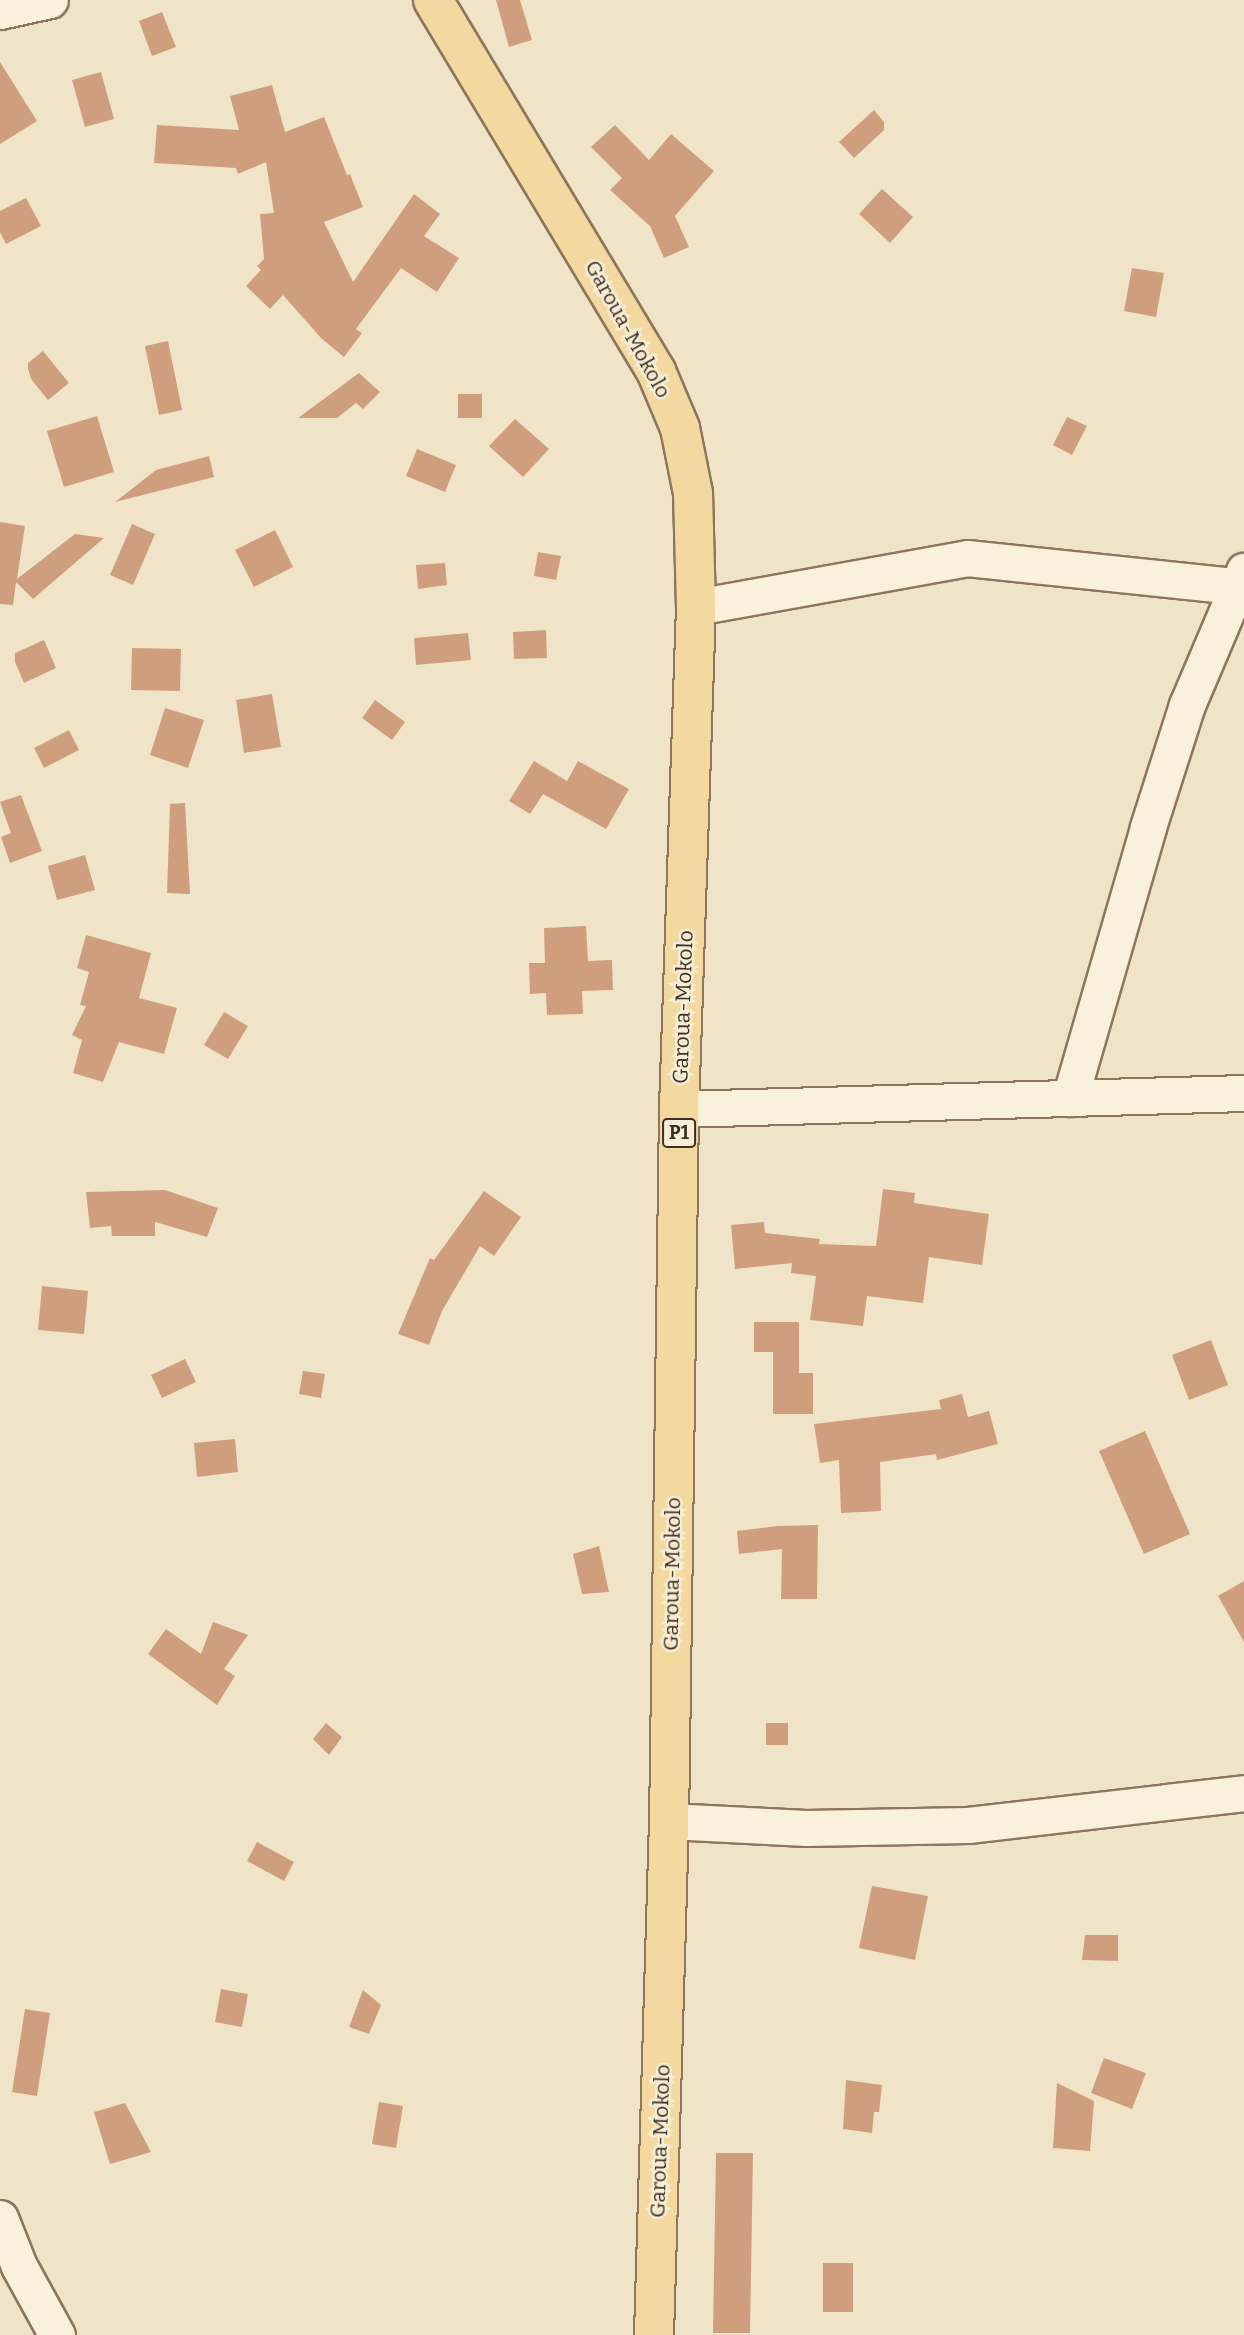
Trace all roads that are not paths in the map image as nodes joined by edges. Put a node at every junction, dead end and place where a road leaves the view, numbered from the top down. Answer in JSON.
{"nodes":[{"id":1,"x":50,"y":0,"type":"edge"},
{"id":2,"x":433,"y":0,"type":"edge"},
{"id":3,"x":0,"y":12,"type":"edge"},
{"id":4,"x":1242,"y":582,"type":"edge"},
{"id":5,"x":696,"y":607,"type":"junction"},
{"id":6,"x":1244,"y":1093,"type":"edge"},
{"id":7,"x":1070,"y":1098,"type":"junction"},
{"id":8,"x":679,"y":1109,"type":"junction"},
{"id":9,"x":1244,"y":1793,"type":"edge"},
{"id":10,"x":668,"y":1821,"type":"junction"},
{"id":11,"x":0,"y":2218,"type":"edge"},
{"id":12,"x":57,"y":2335,"type":"edge"},
{"id":13,"x":654,"y":2335,"type":"edge"}],
"edges":[{"from":1,"to":3,"type":"street"},
{"from":2,"to":5,"type":"main road","name":"Garoua-Mokolo","number":"P1"},
{"from":4,"to":5,"type":"street"},
{"from":4,"to":7,"type":"street"},
{"from":5,"to":8,"type":"main road","name":"Garoua-Mokolo","number":"P1"},
{"from":6,"to":7,"type":"street"},
{"from":7,"to":8,"type":"street"},
{"from":8,"to":10,"type":"main road","name":"Garoua-Mokolo","number":"P1"},
{"from":9,"to":10,"type":"street"},
{"from":10,"to":13,"type":"main road","name":"Garoua-Mokolo","number":"P1"},
{"from":11,"to":12,"type":"street"}]}
